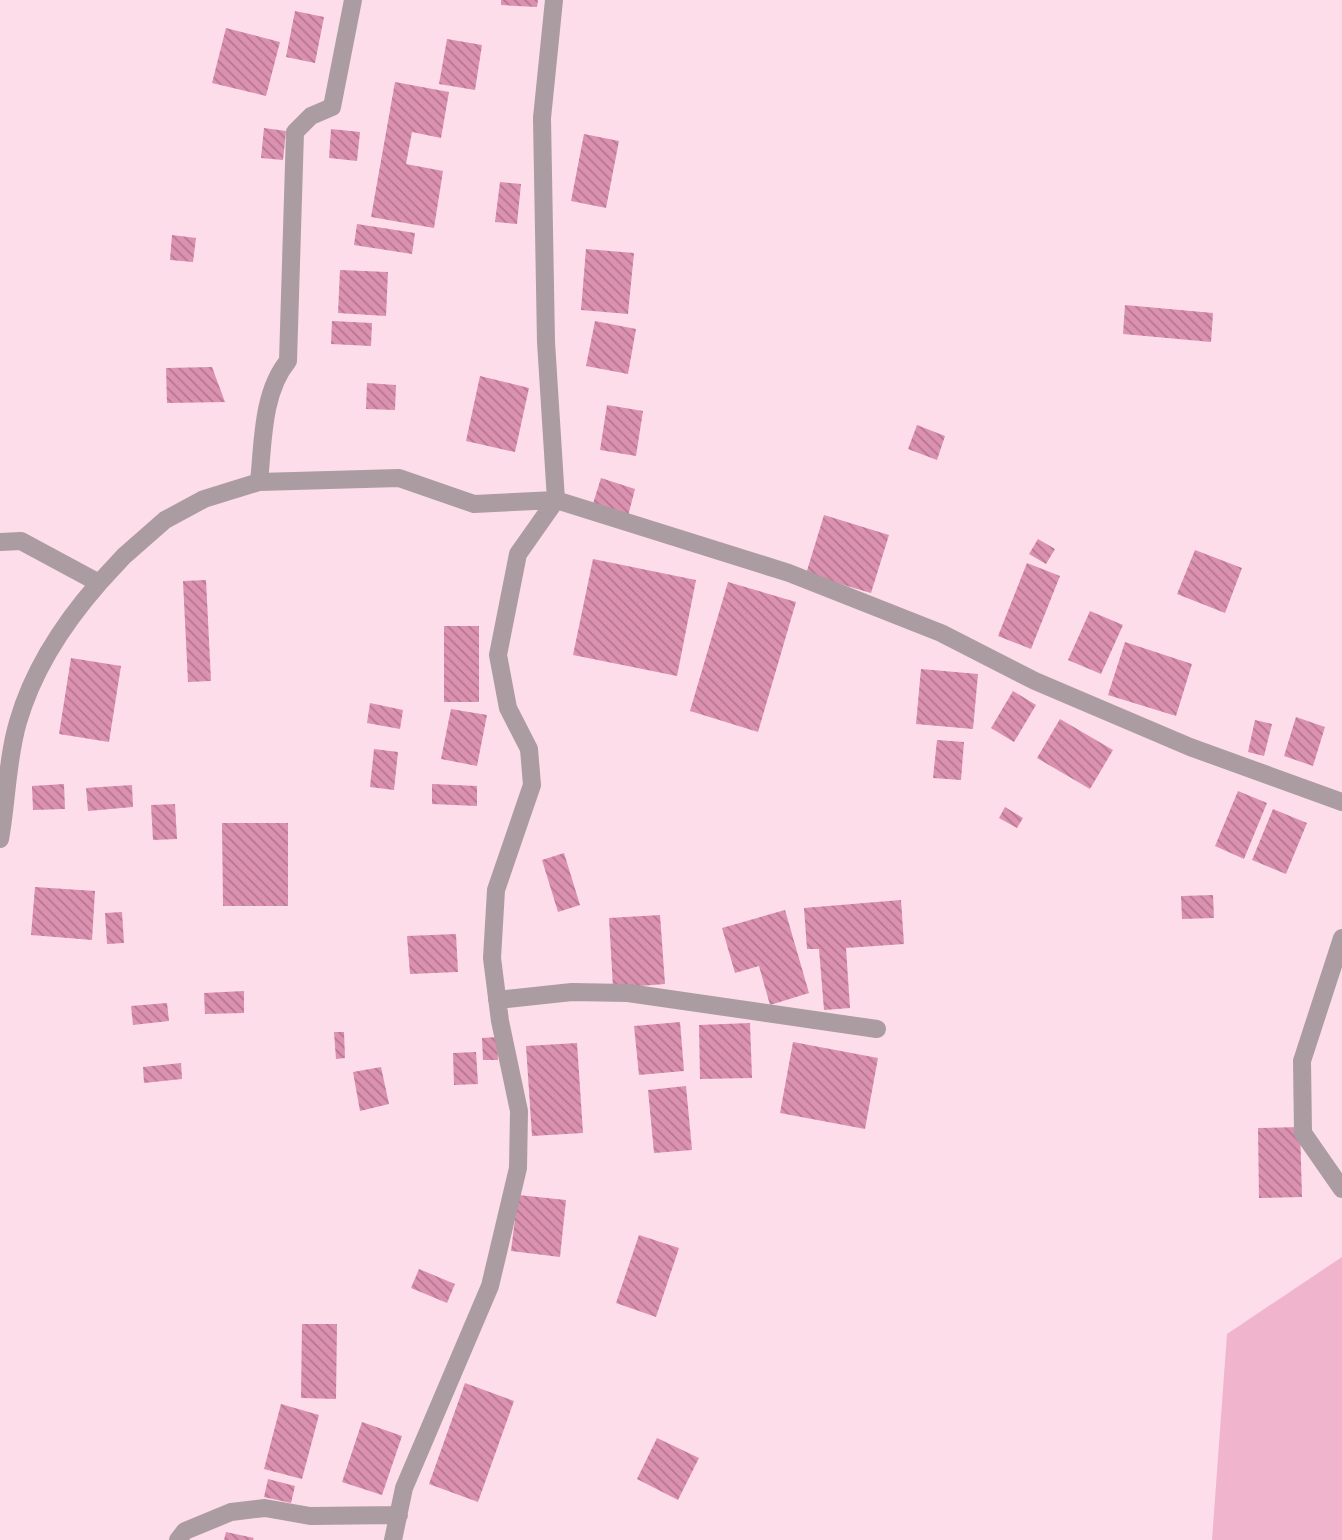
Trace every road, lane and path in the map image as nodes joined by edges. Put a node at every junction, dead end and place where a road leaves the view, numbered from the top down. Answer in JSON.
{"nodes":[{"id":1,"x":353,"y":0,"type":"edge"},
{"id":2,"x":554,"y":0,"type":"edge"},
{"id":3,"x":259,"y":482,"type":"junction"},
{"id":4,"x":556,"y":500,"type":"junction"},
{"id":5,"x":0,"y":542,"type":"edge"},
{"id":6,"x":99,"y":583,"type":"junction"},
{"id":7,"x":1342,"y":802,"type":"edge"},
{"id":8,"x":0,"y":839,"type":"edge"},
{"id":9,"x":1342,"y":938,"type":"edge"},
{"id":10,"x":498,"y":1000,"type":"junction"},
{"id":11,"x":877,"y":1029,"type":"dead end"},
{"id":12,"x":1342,"y":1189,"type":"edge"},
{"id":13,"x":398,"y":1515,"type":"junction"},
{"id":14,"x":178,"y":1540,"type":"edge"},
{"id":15,"x":393,"y":1540,"type":"edge"}],
"edges":[{"from":1,"to":3,"type":"street"},
{"from":2,"to":4,"type":"street"},
{"from":3,"to":4,"type":"street"},
{"from":3,"to":6,"type":"street"},
{"from":4,"to":7,"type":"street"},
{"from":4,"to":10,"type":"street"},
{"from":5,"to":6,"type":"street"},
{"from":6,"to":8,"type":"street"},
{"from":9,"to":12,"type":"street"},
{"from":10,"to":11,"type":"street"},
{"from":10,"to":13,"type":"street"},
{"from":13,"to":14,"type":"street"},
{"from":13,"to":15,"type":"street"}]}
